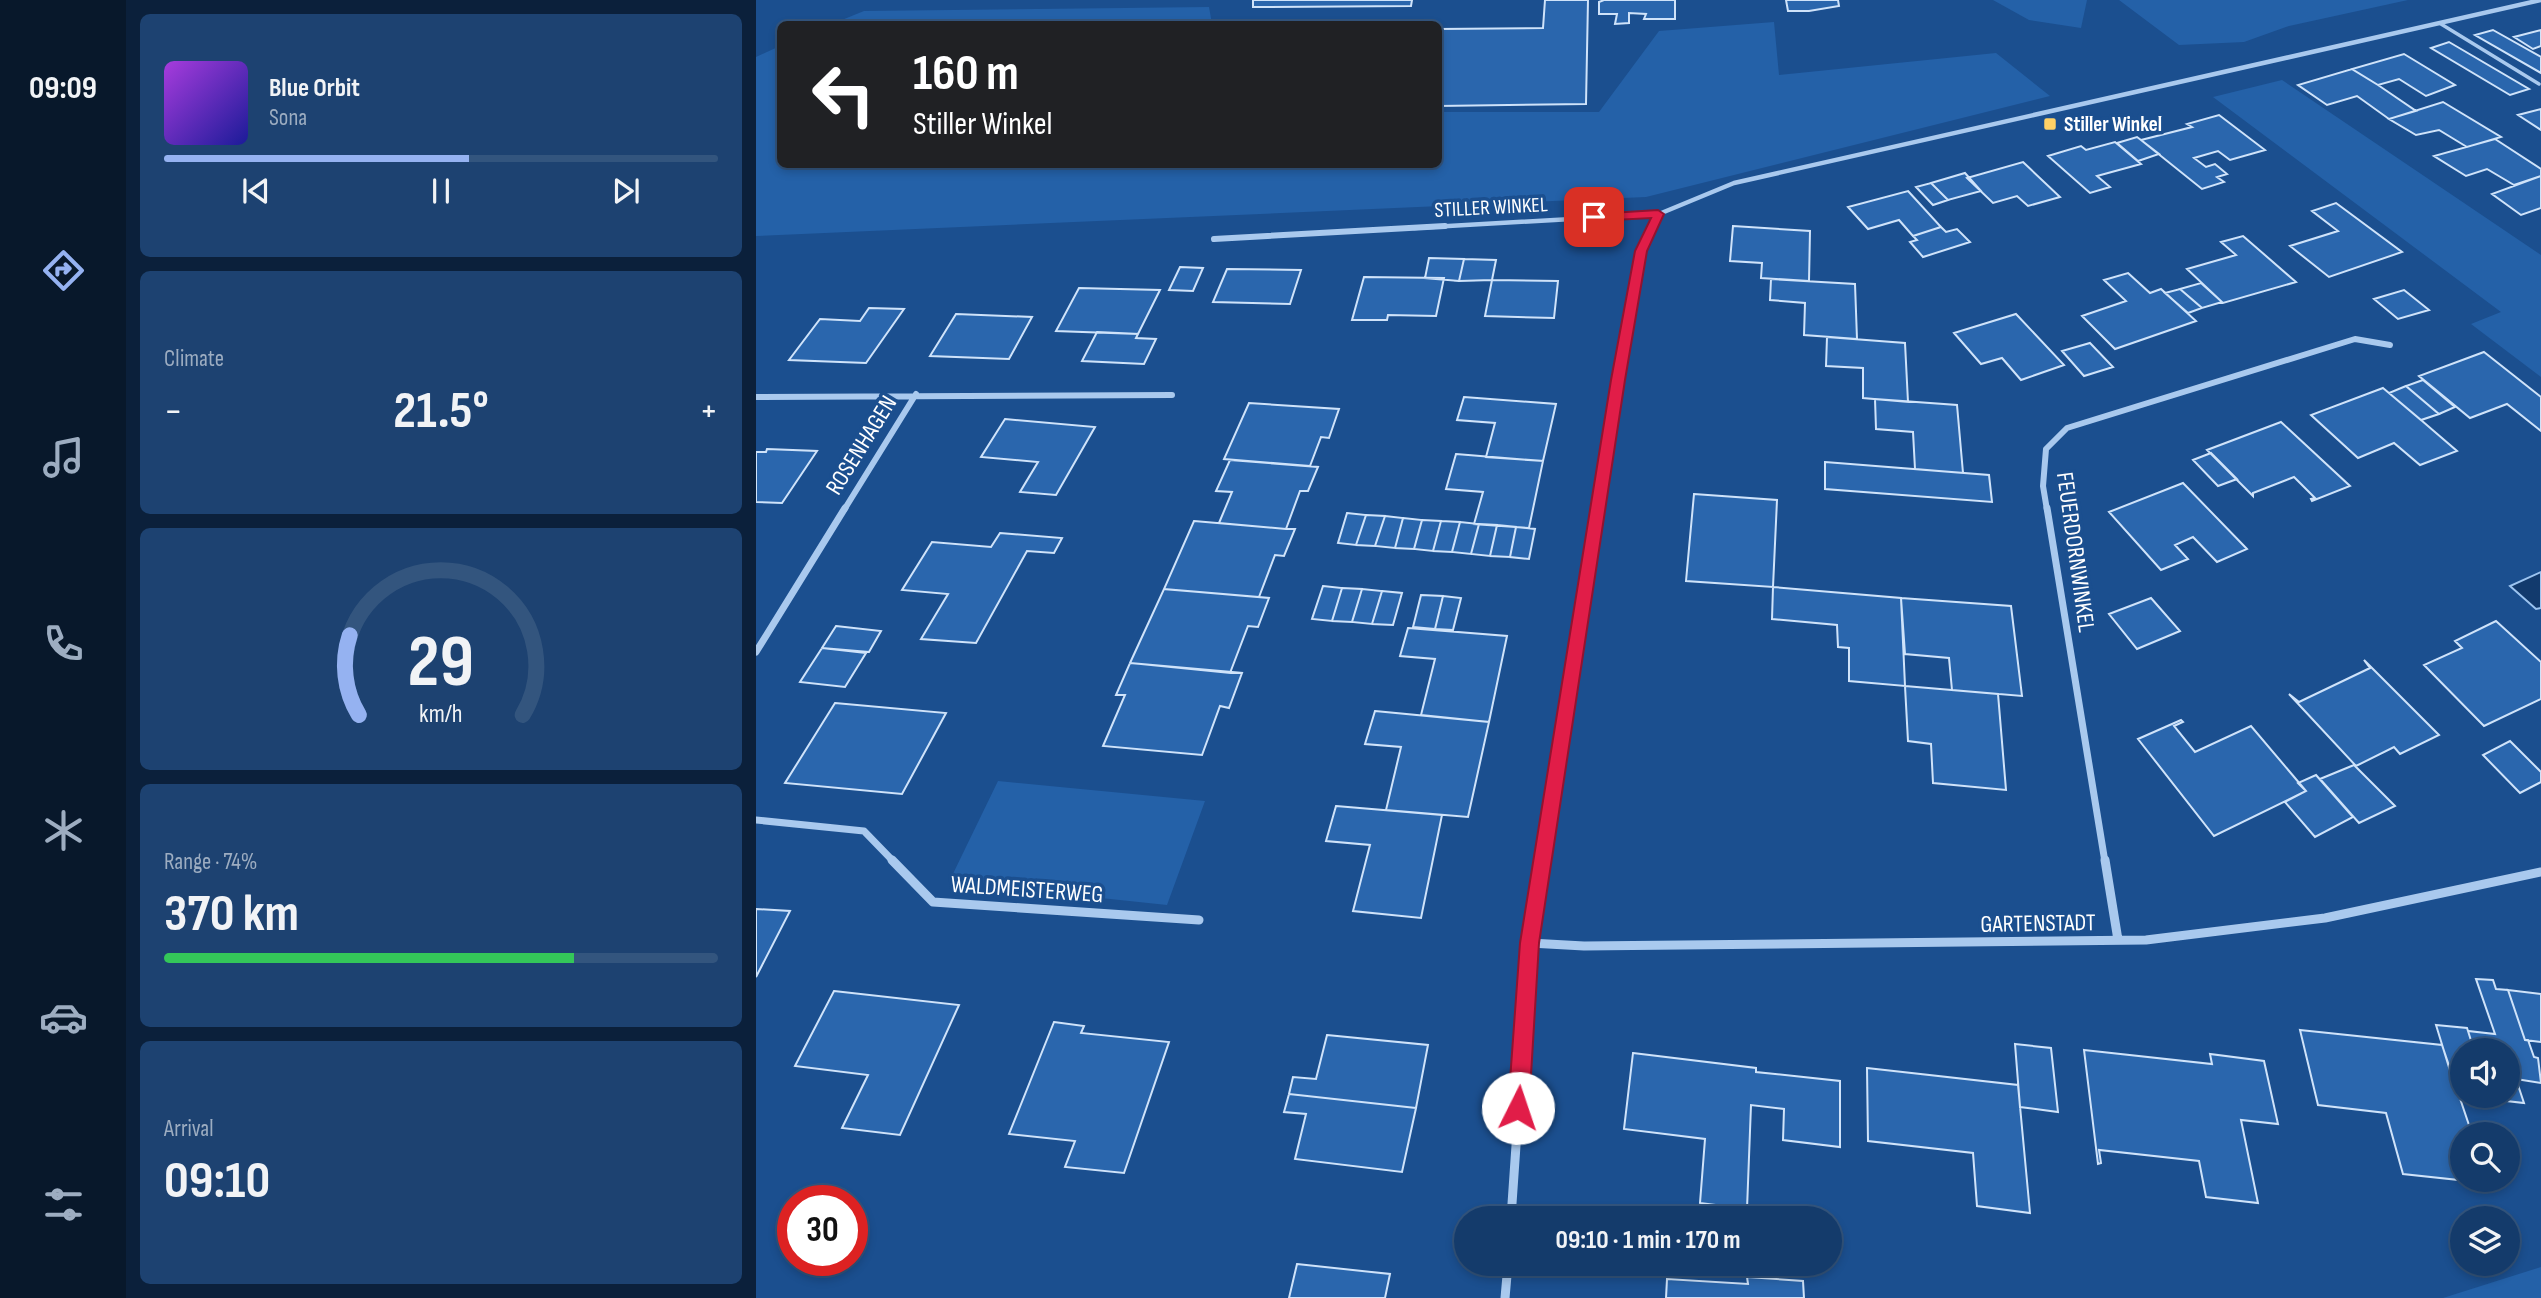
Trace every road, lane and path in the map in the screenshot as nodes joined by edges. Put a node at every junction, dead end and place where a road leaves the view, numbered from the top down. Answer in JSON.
{"nodes":[{"id":1,"x":2541,"y":0,"type":"edge"},
{"id":2,"x":2441,"y":24,"type":"junction"},
{"id":3,"x":2539,"y":84,"type":"dead end"},
{"id":4,"x":1658,"y":214,"type":"junction"},
{"id":5,"x":1214,"y":239,"type":"dead end"},
{"id":6,"x":2390,"y":345,"type":"dead end"},
{"id":7,"x":916,"y":394,"type":"junction"},
{"id":8,"x":1172,"y":395,"type":"dead end"},
{"id":9,"x":756,"y":397,"type":"edge"},
{"id":10,"x":756,"y":652,"type":"edge"},
{"id":11,"x":756,"y":820,"type":"edge"},
{"id":12,"x":2541,"y":872,"type":"edge"},
{"id":13,"x":1199,"y":920,"type":"dead end"},
{"id":14,"x":2118,"y":940,"type":"junction"},
{"id":15,"x":1530,"y":943,"type":"junction"},
{"id":16,"x":1512,"y":1206,"type":"edge"},
{"id":17,"x":1507,"y":1276,"type":"edge"},
{"id":18,"x":1506,"y":1298,"type":"edge"}],
"edges":[{"from":1,"to":2,"type":"street","name":"STILLER WINKEL"},
{"from":2,"to":3,"type":"lane"},
{"from":2,"to":4,"type":"street","name":"STILLER WINKEL"},
{"from":4,"to":5,"type":"street","name":"STILLER WINKEL"},
{"from":4,"to":15,"type":"street"},
{"from":6,"to":14,"type":"street","name":"FEUERDORNWINKEL"},
{"from":7,"to":8,"type":"street"},
{"from":7,"to":9,"type":"street","name":"ROSENHAGEN"},
{"from":7,"to":10,"type":"street","name":"ROSENHAGEN"},
{"from":11,"to":13,"type":"street","name":"WALDMEISTERWEG"},
{"from":12,"to":14,"type":"street","name":"GARTENSTADT"},
{"from":14,"to":15,"type":"street","name":"GARTENSTADT"},
{"from":15,"to":16,"type":"street"},
{"from":17,"to":18,"type":"street"}]}
